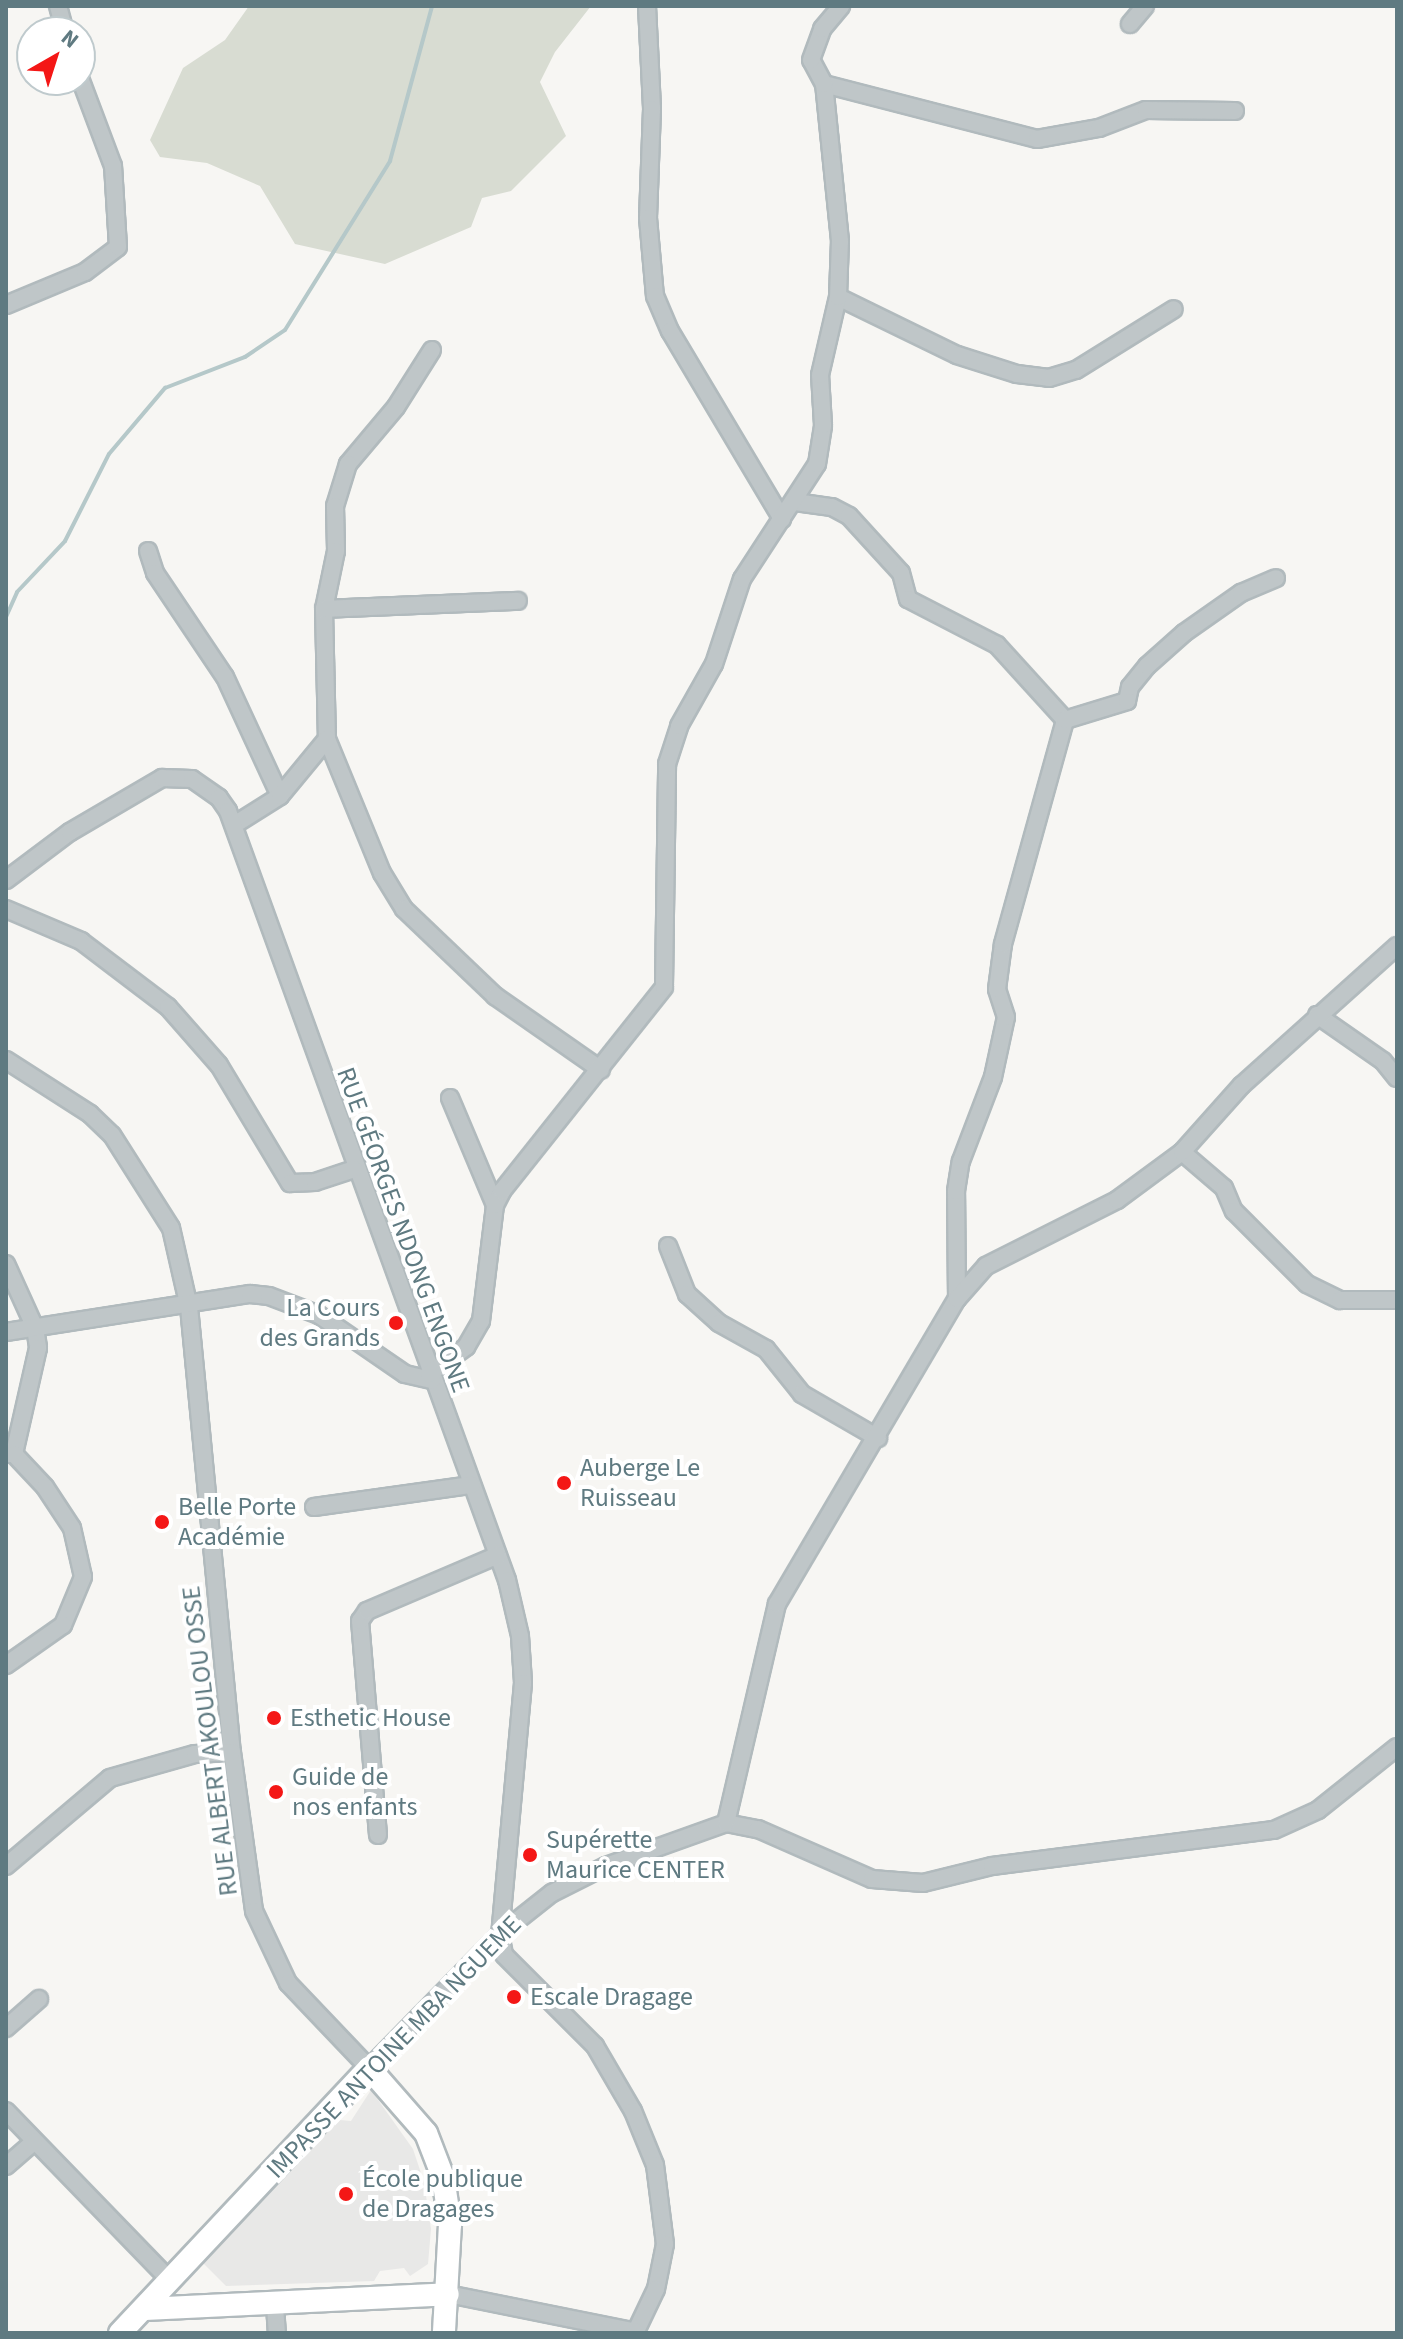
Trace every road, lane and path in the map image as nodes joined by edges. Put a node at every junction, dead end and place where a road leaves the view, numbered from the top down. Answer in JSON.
{"nodes":[{"id":1,"x":647,"y":6,"type":"edge"},
{"id":2,"x":841,"y":6,"type":"edge"},
{"id":3,"x":1145,"y":6,"type":"edge"},
{"id":4,"x":1130,"y":24,"type":"dead end"},
{"id":5,"x":824,"y":84,"type":"junction"},
{"id":6,"x":87,"y":96,"type":"edge"},
{"id":7,"x":1235,"y":111,"type":"dead end"},
{"id":8,"x":838,"y":297,"type":"junction"},
{"id":9,"x":6,"y":305,"type":"edge"},
{"id":10,"x":1174,"y":309,"type":"dead end"},
{"id":11,"x":432,"y":350,"type":"dead end"},
{"id":12,"x":795,"y":502,"type":"junction"},
{"id":13,"x":782,"y":519,"type":"junction"},
{"id":14,"x":148,"y":551,"type":"dead end"},
{"id":15,"x":1276,"y":578,"type":"dead end"},
{"id":16,"x":518,"y":601,"type":"dead end"},
{"id":17,"x":324,"y":609,"type":"junction"},
{"id":18,"x":1065,"y":720,"type":"junction"},
{"id":19,"x":327,"y":739,"type":"junction"},
{"id":20,"x":280,"y":796,"type":"junction"},
{"id":21,"x":234,"y":825,"type":"junction"},
{"id":22,"x":6,"y":880,"type":"edge"},
{"id":23,"x":6,"y":909,"type":"edge"},
{"id":24,"x":1397,"y":946,"type":"edge"},
{"id":25,"x":1317,"y":1015,"type":"junction"},
{"id":26,"x":6,"y":1060,"type":"edge"},
{"id":27,"x":601,"y":1070,"type":"junction"},
{"id":28,"x":1397,"y":1078,"type":"edge"},
{"id":29,"x":450,"y":1098,"type":"dead end"},
{"id":30,"x":1182,"y":1152,"type":"junction"},
{"id":31,"x":354,"y":1169,"type":"junction"},
{"id":32,"x":495,"y":1205,"type":"junction"},
{"id":33,"x":668,"y":1246,"type":"dead end"},
{"id":34,"x":6,"y":1264,"type":"edge"},
{"id":35,"x":957,"y":1299,"type":"junction"},
{"id":36,"x":1397,"y":1300,"type":"edge"},
{"id":37,"x":189,"y":1307,"type":"junction"},
{"id":38,"x":35,"y":1328,"type":"junction"},
{"id":39,"x":6,"y":1332,"type":"edge"},
{"id":40,"x":430,"y":1377,"type":"junction"},
{"id":41,"x":878,"y":1438,"type":"junction"},
{"id":42,"x":10,"y":1454,"type":"edge"},
{"id":43,"x":471,"y":1485,"type":"junction"},
{"id":44,"x":314,"y":1507,"type":"dead end"},
{"id":45,"x":498,"y":1555,"type":"junction"},
{"id":46,"x":6,"y":1665,"type":"edge"},
{"id":47,"x":1397,"y":1747,"type":"edge"},
{"id":48,"x":232,"y":1752,"type":"junction"},
{"id":49,"x":726,"y":1823,"type":"junction"},
{"id":50,"x":378,"y":1835,"type":"dead end"},
{"id":51,"x":6,"y":1866,"type":"edge"},
{"id":52,"x":500,"y":1934,"type":"junction"},
{"id":53,"x":39,"y":1999,"type":"dead end"},
{"id":54,"x":6,"y":2028,"type":"edge"},
{"id":55,"x":369,"y":2068,"type":"junction"},
{"id":56,"x":6,"y":2111,"type":"edge"},
{"id":57,"x":34,"y":2142,"type":"junction"},
{"id":58,"x":6,"y":2166,"type":"edge"},
{"id":59,"x":171,"y":2281,"type":"junction"},
{"id":60,"x":448,"y":2294,"type":"junction"},
{"id":61,"x":275,"y":2306,"type":"junction"},
{"id":62,"x":145,"y":2309,"type":"junction"},
{"id":63,"x":636,"y":2332,"type":"edge"},
{"id":64,"x":120,"y":2333,"type":"edge"},
{"id":65,"x":277,"y":2333,"type":"edge"},
{"id":66,"x":444,"y":2333,"type":"edge"}],
"edges":[{"from":1,"to":13,"type":"street"},
{"from":2,"to":5,"type":"street"},
{"from":3,"to":4,"type":"street"},
{"from":5,"to":7,"type":"street"},
{"from":5,"to":8,"type":"street"},
{"from":6,"to":9,"type":"street"},
{"from":8,"to":10,"type":"street"},
{"from":8,"to":12,"type":"street"},
{"from":11,"to":17,"type":"street"},
{"from":12,"to":13,"type":"street"},
{"from":12,"to":18,"type":"street"},
{"from":13,"to":27,"type":"street"},
{"from":14,"to":20,"type":"street"},
{"from":15,"to":18,"type":"street"},
{"from":16,"to":17,"type":"street"},
{"from":17,"to":19,"type":"street"},
{"from":18,"to":35,"type":"street"},
{"from":19,"to":20,"type":"street"},
{"from":19,"to":27,"type":"street"},
{"from":20,"to":21,"type":"street"},
{"from":21,"to":22,"type":"street","name":"RUE GÉORGES NDONG ENGONE"},
{"from":21,"to":31,"type":"street","name":"RUE GÉORGES NDONG ENGONE"},
{"from":23,"to":31,"type":"street"},
{"from":24,"to":25,"type":"street"},
{"from":25,"to":28,"type":"street"},
{"from":25,"to":30,"type":"street"},
{"from":26,"to":37,"type":"street","name":"RUE ALBERT AKOULOU OSSE"},
{"from":27,"to":32,"type":"street"},
{"from":29,"to":32,"type":"street"},
{"from":30,"to":35,"type":"street"},
{"from":30,"to":36,"type":"street"},
{"from":31,"to":40,"type":"street","name":"RUE GÉORGES NDONG ENGONE"},
{"from":32,"to":40,"type":"street"},
{"from":33,"to":41,"type":"street"},
{"from":34,"to":38,"type":"street"},
{"from":35,"to":41,"type":"street"},
{"from":37,"to":38,"type":"street"},
{"from":37,"to":40,"type":"street"},
{"from":37,"to":48,"type":"street","name":"RUE ALBERT AKOULOU OSSE"},
{"from":38,"to":39,"type":"street"},
{"from":38,"to":42,"type":"street"},
{"from":40,"to":43,"type":"street","name":"RUE GÉORGES NDONG ENGONE"},
{"from":41,"to":49,"type":"street"},
{"from":42,"to":46,"type":"street"},
{"from":43,"to":44,"type":"street"},
{"from":43,"to":45,"type":"street","name":"RUE GÉORGES NDONG ENGONE"},
{"from":45,"to":50,"type":"street"},
{"from":45,"to":52,"type":"street","name":"RUE GÉORGES NDONG ENGONE"},
{"from":47,"to":49,"type":"street"},
{"from":48,"to":51,"type":"street"},
{"from":48,"to":55,"type":"street","name":"RUE ALBERT AKOULOU OSSE"},
{"from":49,"to":52,"type":"street","name":"IMPASSE ANTOINE MBA NGUEME"},
{"from":52,"to":55,"type":"street","name":"IMPASSE ANTOINE MBA NGUEME"},
{"from":52,"to":63,"type":"street"},
{"from":53,"to":54,"type":"street"},
{"from":55,"to":59,"type":"main road","name":"IMPASSE ANTOINE MBA NGUEME"},
{"from":55,"to":60,"type":"main road"},
{"from":56,"to":57,"type":"street"},
{"from":57,"to":58,"type":"street"},
{"from":57,"to":59,"type":"street"},
{"from":59,"to":62,"type":"main road","name":"IMPASSE ANTOINE MBA NGUEME"},
{"from":60,"to":61,"type":"main road"},
{"from":60,"to":63,"type":"street"},
{"from":60,"to":66,"type":"main road"},
{"from":61,"to":62,"type":"main road"},
{"from":61,"to":65,"type":"street"},
{"from":62,"to":64,"type":"main road","name":"IMPASSE ANTOINE MBA NGUEME"}]}
